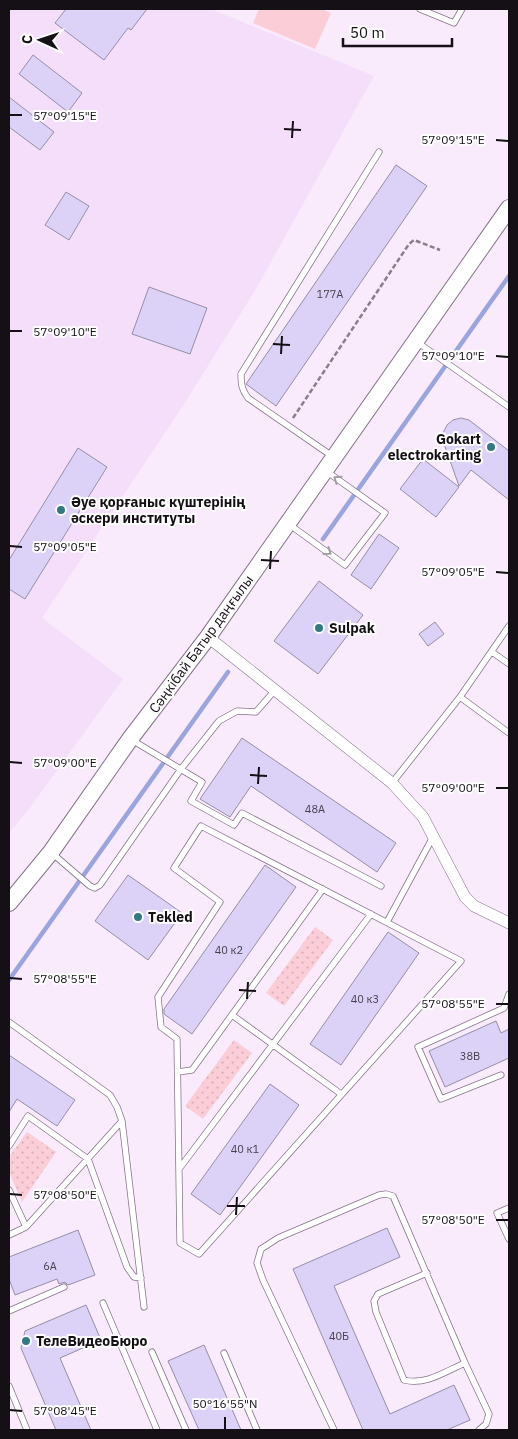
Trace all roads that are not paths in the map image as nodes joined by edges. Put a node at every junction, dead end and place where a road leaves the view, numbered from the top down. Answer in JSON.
{"nodes":[{"id":1,"x":420,"y":9,"type":"edge"},
{"id":2,"x":462,"y":9,"type":"edge"},
{"id":3,"x":379,"y":152,"type":"dead end"},
{"id":4,"x":509,"y":208,"type":"edge"},
{"id":5,"x":416,"y":341,"type":"junction"},
{"id":6,"x":509,"y":407,"type":"edge"},
{"id":7,"x":329,"y":464,"type":"junction"},
{"id":8,"x":288,"y":523,"type":"junction"},
{"id":9,"x":509,"y":626,"type":"edge"},
{"id":10,"x":208,"y":637,"type":"junction"},
{"id":11,"x":492,"y":652,"type":"junction"},
{"id":12,"x":509,"y":664,"type":"edge"},
{"id":13,"x":276,"y":689,"type":"junction"},
{"id":14,"x":460,"y":696,"type":"junction"},
{"id":15,"x":509,"y":733,"type":"edge"},
{"id":16,"x":130,"y":739,"type":"junction"},
{"id":17,"x":181,"y":770,"type":"junction"},
{"id":18,"x":392,"y":782,"type":"junction"},
{"id":19,"x":434,"y":837,"type":"junction"},
{"id":20,"x":51,"y":852,"type":"junction"},
{"id":21,"x":381,"y":886,"type":"dead end"},
{"id":22,"x":323,"y":889,"type":"junction"},
{"id":23,"x":9,"y":903,"type":"edge"},
{"id":24,"x":371,"y":914,"type":"junction"},
{"id":25,"x":386,"y":922,"type":"junction"},
{"id":26,"x":509,"y":922,"type":"edge"},
{"id":27,"x":509,"y":994,"type":"edge"},
{"id":28,"x":232,"y":1015,"type":"junction"},
{"id":29,"x":9,"y":1022,"type":"edge"},
{"id":30,"x":273,"y":1044,"type":"junction"},
{"id":31,"x":178,"y":1072,"type":"junction"},
{"id":32,"x":501,"y":1074,"type":"dead end"},
{"id":33,"x":341,"y":1094,"type":"junction"},
{"id":34,"x":122,"y":1121,"type":"junction"},
{"id":35,"x":9,"y":1146,"type":"edge"},
{"id":36,"x":88,"y":1159,"type":"junction"},
{"id":37,"x":179,"y":1169,"type":"junction"},
{"id":38,"x":9,"y":1190,"type":"edge"},
{"id":39,"x":509,"y":1208,"type":"edge"},
{"id":40,"x":26,"y":1227,"type":"junction"},
{"id":41,"x":9,"y":1235,"type":"edge"},
{"id":42,"x":509,"y":1239,"type":"edge"},
{"id":43,"x":427,"y":1273,"type":"junction"},
{"id":44,"x":141,"y":1278,"type":"junction"},
{"id":45,"x":64,"y":1287,"type":"dead end"},
{"id":46,"x":103,"y":1303,"type":"dead end"},
{"id":47,"x":144,"y":1307,"type":"dead end"},
{"id":48,"x":9,"y":1311,"type":"edge"},
{"id":49,"x":152,"y":1352,"type":"dead end"},
{"id":50,"x":224,"y":1353,"type":"dead end"},
{"id":51,"x":465,"y":1363,"type":"junction"},
{"id":52,"x":9,"y":1386,"type":"edge"},
{"id":53,"x":27,"y":1430,"type":"edge"},
{"id":54,"x":157,"y":1430,"type":"edge"},
{"id":55,"x":186,"y":1430,"type":"edge"},
{"id":56,"x":257,"y":1430,"type":"edge"},
{"id":57,"x":334,"y":1430,"type":"edge"},
{"id":58,"x":479,"y":1430,"type":"edge"}],
"edges":[{"from":1,"to":2,"type":"lane"},
{"from":3,"to":7,"type":"lane"},
{"from":4,"to":5,"type":"main road","name":"Сәңкібай Батыр даңғылы"},
{"from":5,"to":6,"type":"lane"},
{"from":5,"to":7,"type":"main road","name":"Сәңкібай Батыр даңғылы"},
{"from":7,"to":8,"type":"main road","name":"Сәңкібай Батыр даңғылы"},
{"from":8,"to":7,"type":"lane","one_way":true},
{"from":8,"to":10,"type":"main road","name":"Сәңкібай Батыр даңғылы"},
{"from":9,"to":11,"type":"lane"},
{"from":10,"to":13,"type":"street"},
{"from":10,"to":16,"type":"main road","name":"Сәңкібай Батыр даңғылы"},
{"from":11,"to":12,"type":"lane"},
{"from":11,"to":14,"type":"lane"},
{"from":13,"to":17,"type":"lane"},
{"from":13,"to":18,"type":"street"},
{"from":14,"to":15,"type":"lane"},
{"from":14,"to":18,"type":"lane"},
{"from":16,"to":17,"type":"lane"},
{"from":16,"to":20,"type":"main road","name":"Сәңкібай Батыр даңғылы"},
{"from":17,"to":20,"type":"lane"},
{"from":17,"to":21,"type":"lane"},
{"from":18,"to":19,"type":"street"},
{"from":19,"to":25,"type":"lane"},
{"from":19,"to":26,"type":"street"},
{"from":20,"to":23,"type":"main road","name":"Сәңкібай Батыр даңғылы"},
{"from":22,"to":24,"type":"lane"},
{"from":22,"to":28,"type":"lane"},
{"from":22,"to":31,"type":"lane"},
{"from":24,"to":25,"type":"lane"},
{"from":24,"to":30,"type":"lane"},
{"from":25,"to":33,"type":"lane"},
{"from":27,"to":32,"type":"lane"},
{"from":28,"to":30,"type":"lane"},
{"from":28,"to":31,"type":"lane"},
{"from":29,"to":34,"type":"lane"},
{"from":30,"to":33,"type":"lane"},
{"from":30,"to":37,"type":"lane"},
{"from":31,"to":37,"type":"lane"},
{"from":33,"to":37,"type":"lane"},
{"from":34,"to":36,"type":"lane"},
{"from":34,"to":44,"type":"lane"},
{"from":35,"to":36,"type":"lane"},
{"from":36,"to":40,"type":"lane"},
{"from":36,"to":44,"type":"lane"},
{"from":38,"to":40,"type":"lane"},
{"from":39,"to":42,"type":"lane"},
{"from":40,"to":41,"type":"lane"},
{"from":43,"to":51,"type":"lane"},
{"from":43,"to":51,"type":"lane"},
{"from":43,"to":57,"type":"lane"},
{"from":44,"to":47,"type":"lane"},
{"from":45,"to":48,"type":"lane"},
{"from":46,"to":54,"type":"lane"},
{"from":49,"to":55,"type":"lane"},
{"from":50,"to":56,"type":"lane"},
{"from":51,"to":58,"type":"lane"},
{"from":52,"to":53,"type":"lane"}]}
